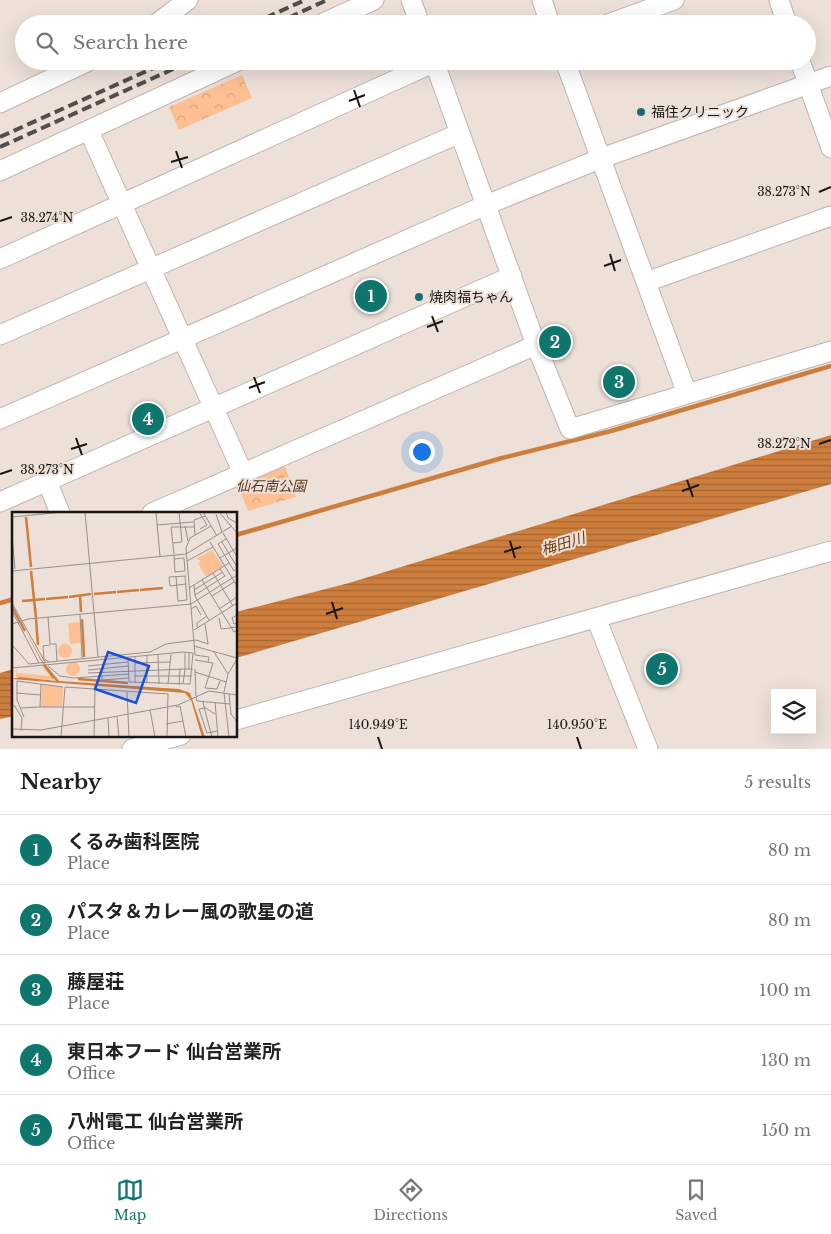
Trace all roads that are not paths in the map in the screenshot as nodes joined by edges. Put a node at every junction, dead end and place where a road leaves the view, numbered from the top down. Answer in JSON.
{"nodes":[{"id":1,"x":188,"y":0,"type":"edge"},
{"id":2,"x":374,"y":0,"type":"edge"},
{"id":3,"x":411,"y":0,"type":"edge"},
{"id":4,"x":542,"y":0,"type":"edge"},
{"id":5,"x":674,"y":0,"type":"edge"},
{"id":6,"x":779,"y":0,"type":"edge"},
{"id":7,"x":168,"y":15,"type":"edge"},
{"id":8,"x":341,"y":15,"type":"edge"},
{"id":9,"x":417,"y":15,"type":"edge"},
{"id":10,"x":547,"y":15,"type":"edge"},
{"id":11,"x":633,"y":15,"type":"edge"},
{"id":12,"x":784,"y":15,"type":"edge"},
{"id":13,"x":70,"y":70,"type":"edge"},
{"id":14,"x":219,"y":70,"type":"edge"},
{"id":15,"x":416,"y":70,"type":"edge"},
{"id":16,"x":437,"y":70,"type":"edge"},
{"id":17,"x":568,"y":70,"type":"edge"},
{"id":18,"x":803,"y":70,"type":"edge"},
{"id":19,"x":831,"y":76,"type":"edge"},
{"id":20,"x":808,"y":85,"type":"junction"},
{"id":21,"x":0,"y":103,"type":"edge"},
{"id":22,"x":89,"y":131,"type":"junction"},
{"id":23,"x":460,"y":133,"type":"junction"},
{"id":24,"x":831,"y":148,"type":"edge"},
{"id":25,"x":602,"y":158,"type":"junction"},
{"id":26,"x":0,"y":171,"type":"edge"},
{"id":27,"x":122,"y":203,"type":"junction"},
{"id":28,"x":486,"y":205,"type":"junction"},
{"id":29,"x":831,"y":216,"type":"edge"},
{"id":30,"x":0,"y":259,"type":"edge"},
{"id":31,"x":152,"y":268,"type":"junction"},
{"id":32,"x":512,"y":276,"type":"junction"},
{"id":33,"x":646,"y":282,"type":"junction"},
{"id":34,"x":0,"y":335,"type":"edge"},
{"id":35,"x":183,"y":338,"type":"junction"},
{"id":36,"x":536,"y":345,"type":"junction"},
{"id":37,"x":831,"y":351,"type":"edge"},
{"id":38,"x":687,"y":394,"type":"junction"},
{"id":39,"x":214,"y":407,"type":"junction"},
{"id":40,"x":0,"y":419,"type":"edge"},
{"id":41,"x":243,"y":472,"type":"junction"},
{"id":42,"x":47,"y":481,"type":"junction"},
{"id":43,"x":0,"y":502,"type":"edge"},
{"id":44,"x":60,"y":512,"type":"edge"},
{"id":45,"x":154,"y":512,"type":"edge"},
{"id":46,"x":831,"y":550,"type":"edge"},
{"id":47,"x":596,"y":618,"type":"junction"},
{"id":48,"x":238,"y":719,"type":"edge"},
{"id":49,"x":178,"y":736,"type":"edge"},
{"id":50,"x":132,"y":749,"type":"edge"},
{"id":51,"x":648,"y":749,"type":"edge"}],
"edges":[{"from":1,"to":7,"type":"street"},
{"from":2,"to":8,"type":"street"},
{"from":3,"to":9,"type":"street"},
{"from":4,"to":10,"type":"street"},
{"from":5,"to":11,"type":"street"},
{"from":6,"to":12,"type":"street"},
{"from":13,"to":21,"type":"street"},
{"from":14,"to":22,"type":"street"},
{"from":15,"to":27,"type":"street"},
{"from":16,"to":23,"type":"street"},
{"from":17,"to":25,"type":"street"},
{"from":18,"to":20,"type":"street"},
{"from":19,"to":20,"type":"street"},
{"from":20,"to":24,"type":"street"},
{"from":20,"to":25,"type":"street"},
{"from":22,"to":26,"type":"street"},
{"from":22,"to":27,"type":"street"},
{"from":23,"to":28,"type":"street"},
{"from":23,"to":31,"type":"street"},
{"from":25,"to":28,"type":"street"},
{"from":25,"to":33,"type":"street"},
{"from":27,"to":30,"type":"street"},
{"from":27,"to":31,"type":"street"},
{"from":28,"to":32,"type":"street"},
{"from":28,"to":35,"type":"street"},
{"from":29,"to":33,"type":"street"},
{"from":31,"to":34,"type":"street"},
{"from":31,"to":35,"type":"street"},
{"from":32,"to":36,"type":"street"},
{"from":32,"to":39,"type":"street"},
{"from":33,"to":38,"type":"street"},
{"from":35,"to":39,"type":"street"},
{"from":35,"to":40,"type":"street"},
{"from":36,"to":38,"type":"street"},
{"from":36,"to":41,"type":"street"},
{"from":37,"to":38,"type":"street"},
{"from":39,"to":41,"type":"street"},
{"from":39,"to":42,"type":"street"},
{"from":41,"to":45,"type":"street"},
{"from":42,"to":43,"type":"street"},
{"from":42,"to":44,"type":"street"},
{"from":46,"to":47,"type":"street"},
{"from":47,"to":48,"type":"street"},
{"from":47,"to":51,"type":"street"},
{"from":49,"to":50,"type":"street"}]}
